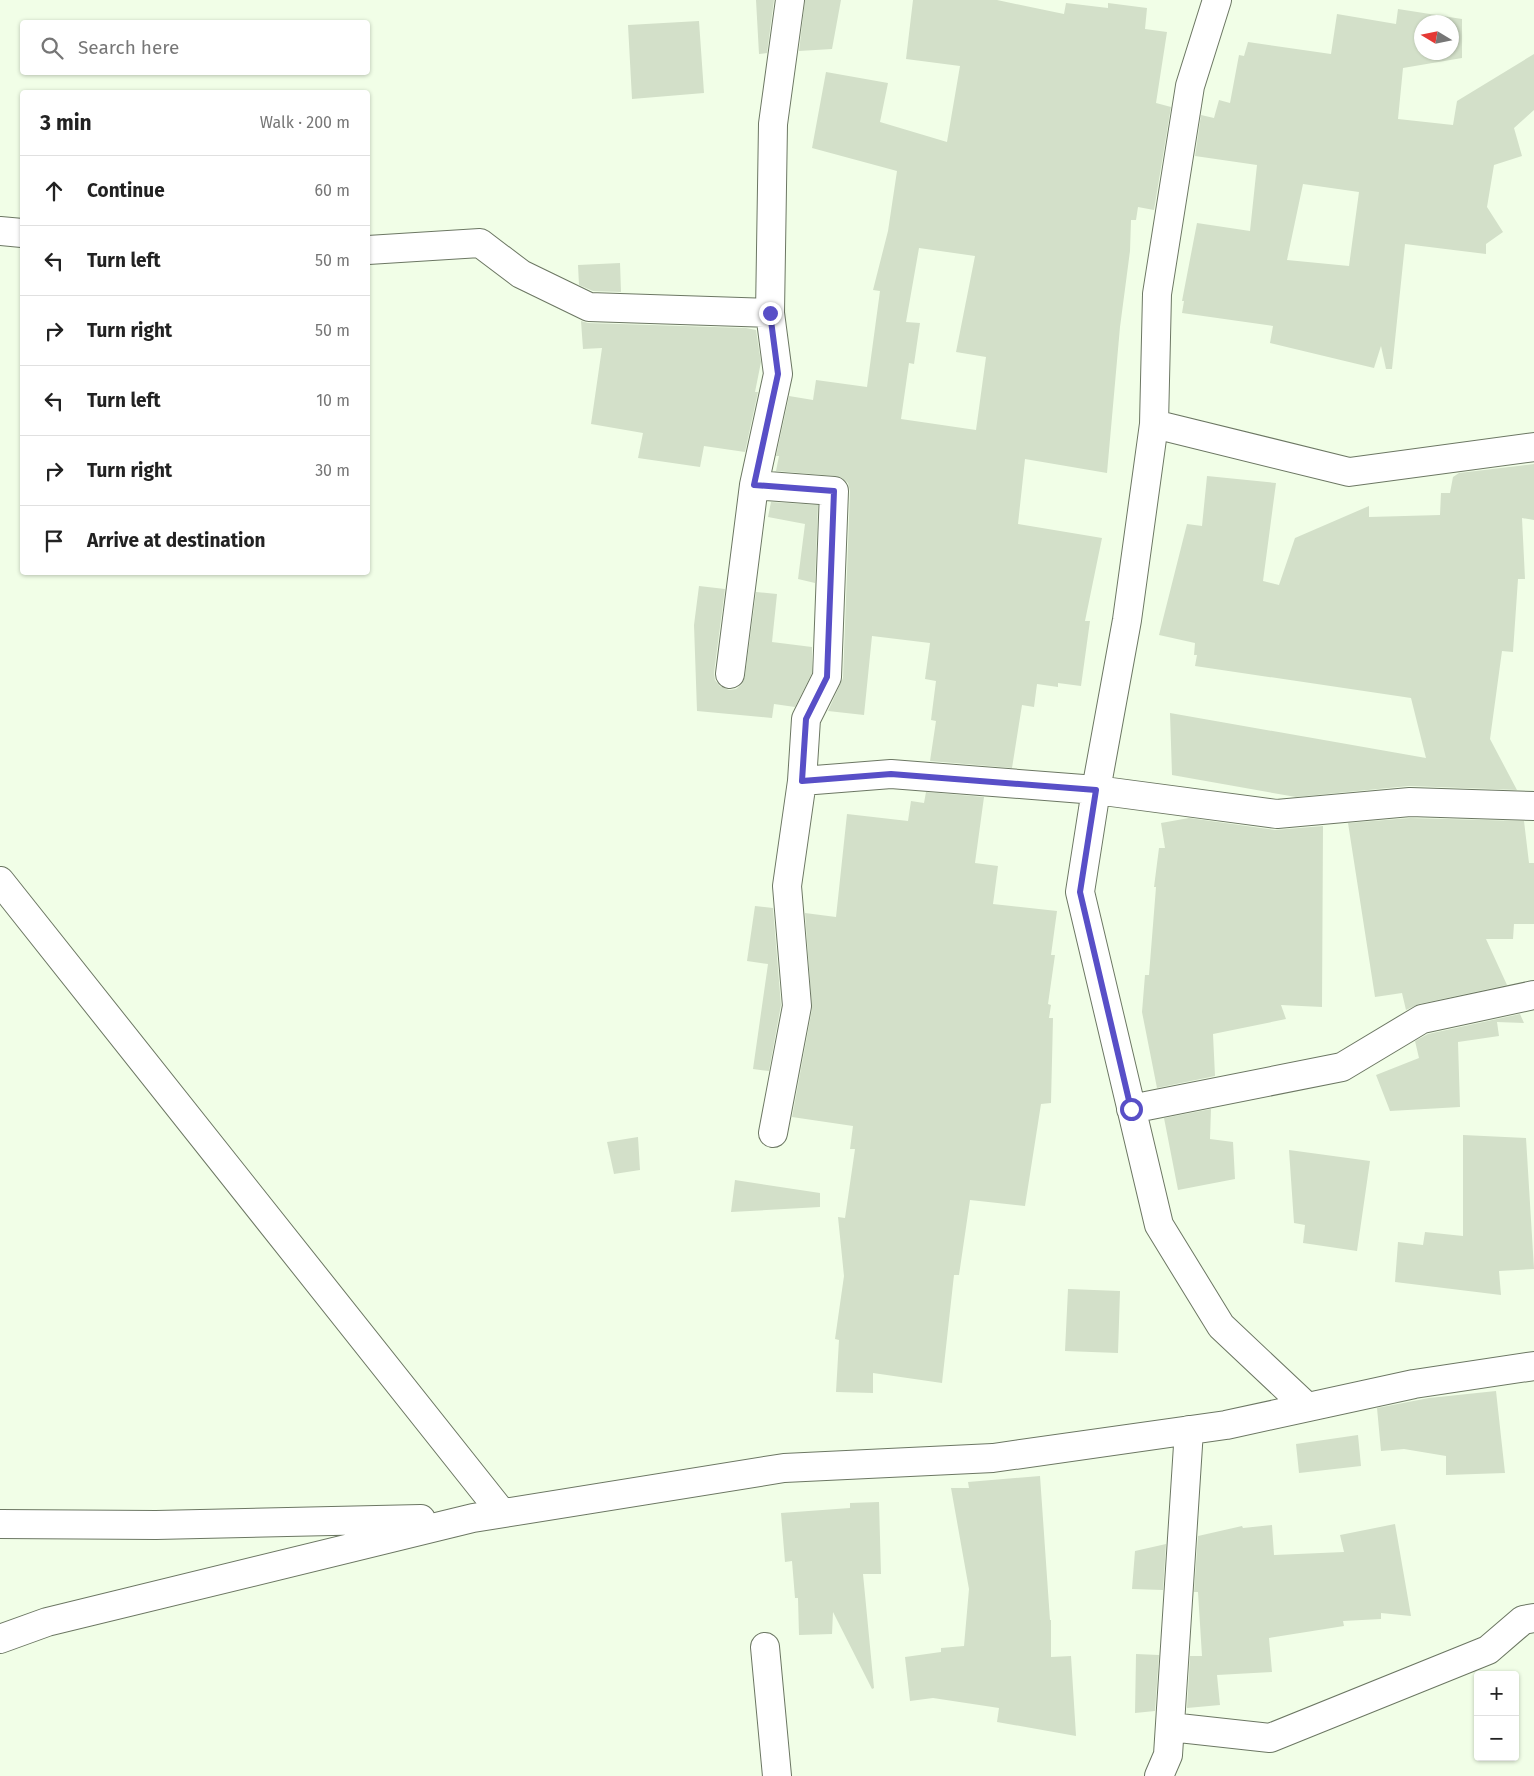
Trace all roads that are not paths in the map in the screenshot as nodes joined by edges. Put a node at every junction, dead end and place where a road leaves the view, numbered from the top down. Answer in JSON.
{"nodes":[{"id":1,"x":790,"y":0,"type":"edge"},
{"id":2,"x":1217,"y":0,"type":"edge"},
{"id":3,"x":0,"y":231,"type":"edge"},
{"id":4,"x":20,"y":233,"type":"edge"},
{"id":5,"x":370,"y":250,"type":"edge"},
{"id":6,"x":770,"y":313,"type":"junction"},
{"id":7,"x":1154,"y":424,"type":"junction"},
{"id":8,"x":1534,"y":447,"type":"edge"},
{"id":9,"x":754,"y":485,"type":"junction"},
{"id":10,"x":730,"y":674,"type":"dead end"},
{"id":11,"x":802,"y":781,"type":"junction"},
{"id":12,"x":1096,"y":790,"type":"junction"},
{"id":13,"x":1534,"y":806,"type":"edge"},
{"id":14,"x":0,"y":881,"type":"edge"},
{"id":15,"x":1534,"y":995,"type":"edge"},
{"id":16,"x":1131,"y":1109,"type":"junction"},
{"id":17,"x":773,"y":1133,"type":"dead end"},
{"id":18,"x":1534,"y":1366,"type":"edge"},
{"id":19,"x":1307,"y":1408,"type":"junction"},
{"id":20,"x":1189,"y":1430,"type":"junction"},
{"id":21,"x":502,"y":1514,"type":"junction"},
{"id":22,"x":473,"y":1518,"type":"junction"},
{"id":23,"x":0,"y":1524,"type":"edge"},
{"id":24,"x":1534,"y":1618,"type":"edge"},
{"id":25,"x":0,"y":1639,"type":"edge"},
{"id":26,"x":765,"y":1647,"type":"dead end"},
{"id":27,"x":1170,"y":1727,"type":"junction"},
{"id":28,"x":776,"y":1776,"type":"edge"},
{"id":29,"x":1159,"y":1776,"type":"edge"}],
"edges":[{"from":1,"to":6,"type":"street"},
{"from":2,"to":7,"type":"street"},
{"from":3,"to":4,"type":"street"},
{"from":5,"to":6,"type":"street"},
{"from":6,"to":9,"type":"street"},
{"from":7,"to":8,"type":"street"},
{"from":7,"to":12,"type":"street"},
{"from":9,"to":10,"type":"street"},
{"from":9,"to":11,"type":"street"},
{"from":11,"to":12,"type":"street"},
{"from":11,"to":17,"type":"street"},
{"from":12,"to":13,"type":"street"},
{"from":12,"to":16,"type":"street"},
{"from":14,"to":21,"type":"street"},
{"from":15,"to":16,"type":"street"},
{"from":16,"to":19,"type":"street"},
{"from":18,"to":19,"type":"street"},
{"from":19,"to":20,"type":"street"},
{"from":20,"to":21,"type":"street"},
{"from":20,"to":27,"type":"street"},
{"from":21,"to":22,"type":"street"},
{"from":22,"to":23,"type":"street"},
{"from":22,"to":25,"type":"street"},
{"from":24,"to":27,"type":"street"},
{"from":26,"to":28,"type":"street"},
{"from":27,"to":29,"type":"street"}]}
